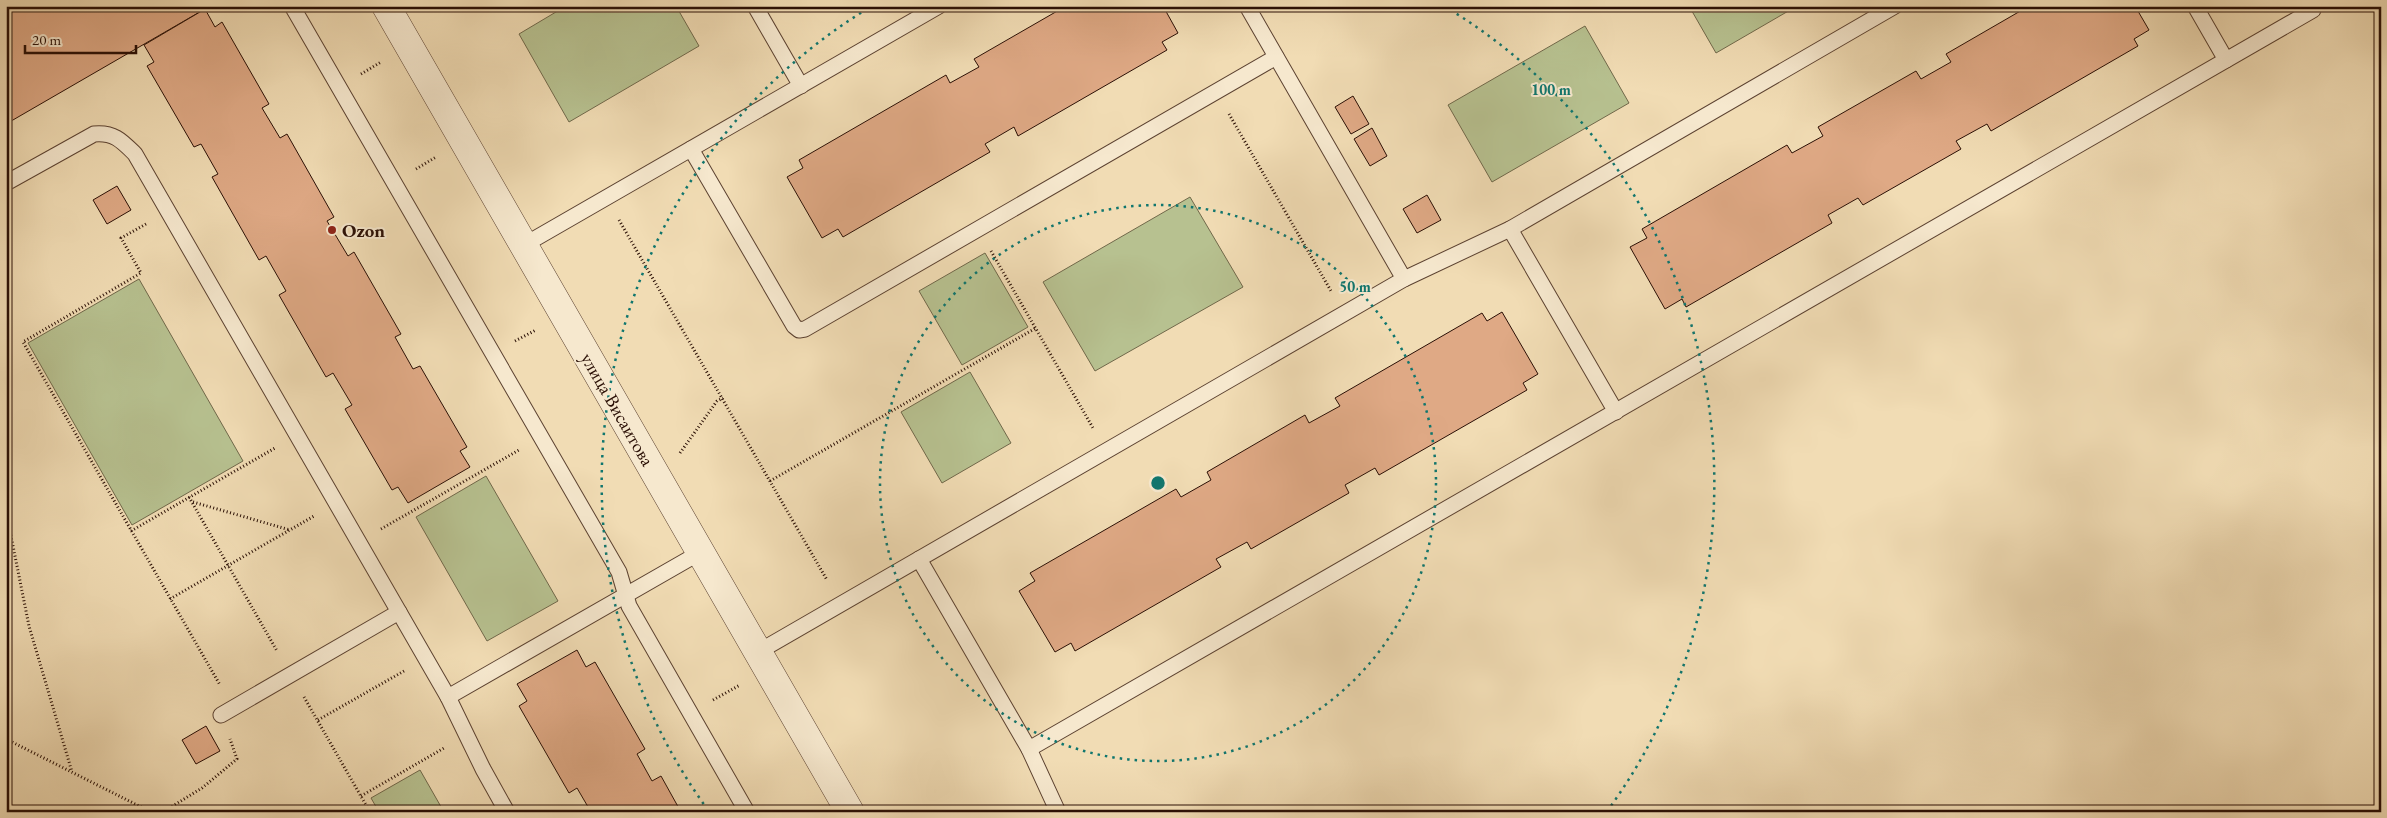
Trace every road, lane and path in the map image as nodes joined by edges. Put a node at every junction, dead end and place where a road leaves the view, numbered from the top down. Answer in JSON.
{"nodes":[{"id":1,"x":292,"y":6,"type":"edge"},
{"id":2,"x":386,"y":6,"type":"edge"},
{"id":3,"x":756,"y":6,"type":"edge"},
{"id":4,"x":939,"y":6,"type":"edge"},
{"id":5,"x":1247,"y":6,"type":"edge"},
{"id":6,"x":1895,"y":6,"type":"edge"},
{"id":7,"x":2194,"y":6,"type":"edge"},
{"id":8,"x":2317,"y":7,"type":"edge"},
{"id":9,"x":1276,"y":57,"type":"junction"},
{"id":10,"x":386,"y":60,"type":"dead end"},
{"id":11,"x":2226,"y":60,"type":"junction"},
{"id":12,"x":360,"y":74,"type":"dead end"},
{"id":13,"x":801,"y":86,"type":"junction"},
{"id":14,"x":1216,"y":92,"type":"junction"},
{"id":15,"x":691,"y":149,"type":"junction"},
{"id":16,"x":442,"y":154,"type":"dead end"},
{"id":17,"x":412,"y":171,"type":"dead end"},
{"id":18,"x":6,"y":183,"type":"edge"},
{"id":19,"x":606,"y":198,"type":"junction"},
{"id":20,"x":168,"y":212,"type":"junction"},
{"id":21,"x":1510,"y":228,"type":"junction"},
{"id":22,"x":978,"y":229,"type":"junction"},
{"id":23,"x":524,"y":245,"type":"junction"},
{"id":24,"x":1404,"y":279,"type":"junction"},
{"id":25,"x":1344,"y":314,"type":"junction"},
{"id":26,"x":541,"y":326,"type":"dead end"},
{"id":27,"x":1036,"y":328,"type":"junction"},
{"id":28,"x":512,"y":343,"type":"dead end"},
{"id":29,"x":722,"y":398,"type":"junction"},
{"id":30,"x":1616,"y":412,"type":"junction"},
{"id":31,"x":297,"y":435,"type":"junction"},
{"id":32,"x":541,"y":437,"type":"junction"},
{"id":33,"x":1106,"y":451,"type":"junction"},
{"id":34,"x":655,"y":473,"type":"junction"},
{"id":35,"x":770,"y":481,"type":"junction"},
{"id":36,"x":192,"y":502,"type":"dead end"},
{"id":37,"x":336,"y":503,"type":"junction"},
{"id":38,"x":6,"y":511,"type":"edge"},
{"id":39,"x":290,"y":530,"type":"junction"},
{"id":40,"x":131,"y":531,"type":"junction"},
{"id":41,"x":359,"y":542,"type":"junction"},
{"id":42,"x":700,"y":552,"type":"junction"},
{"id":43,"x":919,"y":559,"type":"junction"},
{"id":44,"x":625,"y":595,"type":"junction"},
{"id":45,"x":170,"y":599,"type":"junction"},
{"id":46,"x":841,"y":604,"type":"junction"},
{"id":47,"x":399,"y":612,"type":"junction"},
{"id":48,"x":758,"y":652,"type":"junction"},
{"id":49,"x":426,"y":658,"type":"junction"},
{"id":50,"x":744,"y":682,"type":"dead end"},
{"id":51,"x":448,"y":697,"type":"junction"},
{"id":52,"x":708,"y":704,"type":"dead end"},
{"id":53,"x":227,"y":712,"type":"junction"},
{"id":54,"x":318,"y":720,"type":"dead end"},
{"id":55,"x":466,"y":736,"type":"junction"},
{"id":56,"x":6,"y":739,"type":"edge"},
{"id":57,"x":1029,"y":749,"type":"junction"},
{"id":58,"x":72,"y":772,"type":"junction"},
{"id":59,"x":361,"y":796,"type":"dead end"},
{"id":60,"x":151,"y":812,"type":"edge"},
{"id":61,"x":163,"y":812,"type":"edge"},
{"id":62,"x":507,"y":812,"type":"edge"},
{"id":63,"x":747,"y":812,"type":"edge"},
{"id":64,"x":850,"y":812,"type":"edge"},
{"id":65,"x":1058,"y":812,"type":"edge"}],
"edges":[{"from":1,"to":32,"type":"lane"},
{"from":2,"to":23,"type":"street","name":"улица Висаитова"},
{"from":3,"to":13,"type":"lane"},
{"from":4,"to":13,"type":"lane"},
{"from":5,"to":9,"type":"lane"},
{"from":6,"to":21,"type":"lane"},
{"from":7,"to":11,"type":"lane"},
{"from":8,"to":11,"type":"lane"},
{"from":9,"to":14,"type":"lane"},
{"from":9,"to":24,"type":"lane"},
{"from":10,"to":12,"type":"path"},
{"from":11,"to":30,"type":"lane"},
{"from":13,"to":15,"type":"lane"},
{"from":14,"to":22,"type":"lane"},
{"from":14,"to":25,"type":"path"},
{"from":15,"to":19,"type":"lane"},
{"from":15,"to":22,"type":"lane"},
{"from":16,"to":17,"type":"path"},
{"from":18,"to":20,"type":"lane"},
{"from":19,"to":23,"type":"lane"},
{"from":19,"to":29,"type":"path"},
{"from":20,"to":31,"type":"lane"},
{"from":20,"to":40,"type":"path"},
{"from":21,"to":24,"type":"lane"},
{"from":21,"to":30,"type":"lane"},
{"from":22,"to":27,"type":"path"},
{"from":23,"to":34,"type":"street","name":"улица Висаитова"},
{"from":24,"to":25,"type":"lane"},
{"from":25,"to":33,"type":"lane"},
{"from":26,"to":28,"type":"path"},
{"from":27,"to":33,"type":"path"},
{"from":27,"to":35,"type":"path"},
{"from":29,"to":34,"type":"path"},
{"from":29,"to":35,"type":"path"},
{"from":30,"to":57,"type":"lane"},
{"from":31,"to":37,"type":"lane"},
{"from":31,"to":40,"type":"path"},
{"from":32,"to":41,"type":"path"},
{"from":32,"to":44,"type":"lane"},
{"from":33,"to":43,"type":"lane"},
{"from":34,"to":42,"type":"street","name":"улица Висаитова"},
{"from":35,"to":46,"type":"path"},
{"from":36,"to":39,"type":"path"},
{"from":37,"to":39,"type":"path"},
{"from":37,"to":41,"type":"lane"},
{"from":38,"to":58,"type":"path"},
{"from":39,"to":45,"type":"path"},
{"from":40,"to":45,"type":"path"},
{"from":41,"to":47,"type":"lane"},
{"from":42,"to":44,"type":"lane"},
{"from":42,"to":48,"type":"street","name":"улица Висаитова"},
{"from":43,"to":46,"type":"lane"},
{"from":43,"to":57,"type":"lane"},
{"from":44,"to":51,"type":"lane"},
{"from":44,"to":63,"type":"lane"},
{"from":45,"to":53,"type":"path"},
{"from":46,"to":48,"type":"lane"},
{"from":47,"to":49,"type":"lane"},
{"from":47,"to":53,"type":"lane"},
{"from":48,"to":64,"type":"street","name":"улица Висаитова"},
{"from":49,"to":51,"type":"lane"},
{"from":49,"to":54,"type":"path"},
{"from":50,"to":52,"type":"path"},
{"from":51,"to":55,"type":"lane"},
{"from":53,"to":61,"type":"path"},
{"from":55,"to":59,"type":"path"},
{"from":55,"to":62,"type":"lane"},
{"from":56,"to":58,"type":"path"},
{"from":57,"to":65,"type":"lane"},
{"from":58,"to":60,"type":"path"}]}
